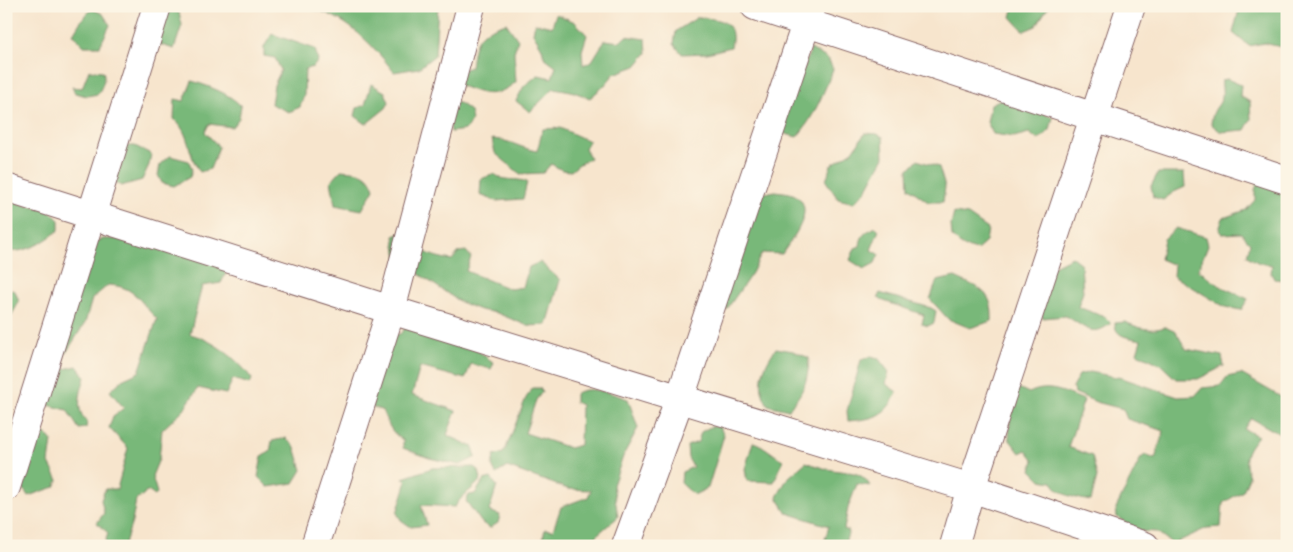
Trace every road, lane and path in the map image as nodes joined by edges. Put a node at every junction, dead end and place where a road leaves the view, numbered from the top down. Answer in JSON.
{"nodes":[{"id":1,"x":157,"y":6,"type":"edge"},
{"id":2,"x":471,"y":6,"type":"edge"},
{"id":3,"x":755,"y":6,"type":"edge"},
{"id":4,"x":1131,"y":6,"type":"edge"},
{"id":5,"x":810,"y":14,"type":"edge"},
{"id":6,"x":1095,"y":116,"type":"junction"},
{"id":7,"x":1287,"y":180,"type":"edge"},
{"id":8,"x":6,"y":188,"type":"edge"},
{"id":9,"x":92,"y":215,"type":"junction"},
{"id":10,"x":391,"y":310,"type":"junction"},
{"id":11,"x":680,"y":398,"type":"junction"},
{"id":12,"x":6,"y":487,"type":"edge"},
{"id":13,"x":970,"y":488,"type":"junction"},
{"id":14,"x":315,"y":546,"type":"edge"},
{"id":15,"x":626,"y":546,"type":"edge"},
{"id":16,"x":954,"y":546,"type":"edge"},
{"id":17,"x":1145,"y":546,"type":"edge"}],
"edges":[{"from":1,"to":9,"type":"street"},
{"from":2,"to":10,"type":"street"},
{"from":3,"to":5,"type":"street"},
{"from":4,"to":6,"type":"street"},
{"from":5,"to":6,"type":"street"},
{"from":5,"to":11,"type":"street"},
{"from":6,"to":7,"type":"street"},
{"from":6,"to":13,"type":"street"},
{"from":8,"to":9,"type":"street"},
{"from":9,"to":10,"type":"street"},
{"from":9,"to":12,"type":"street"},
{"from":10,"to":11,"type":"street"},
{"from":10,"to":14,"type":"street"},
{"from":11,"to":13,"type":"street"},
{"from":11,"to":15,"type":"street"},
{"from":13,"to":16,"type":"street"},
{"from":13,"to":17,"type":"street"}]}
